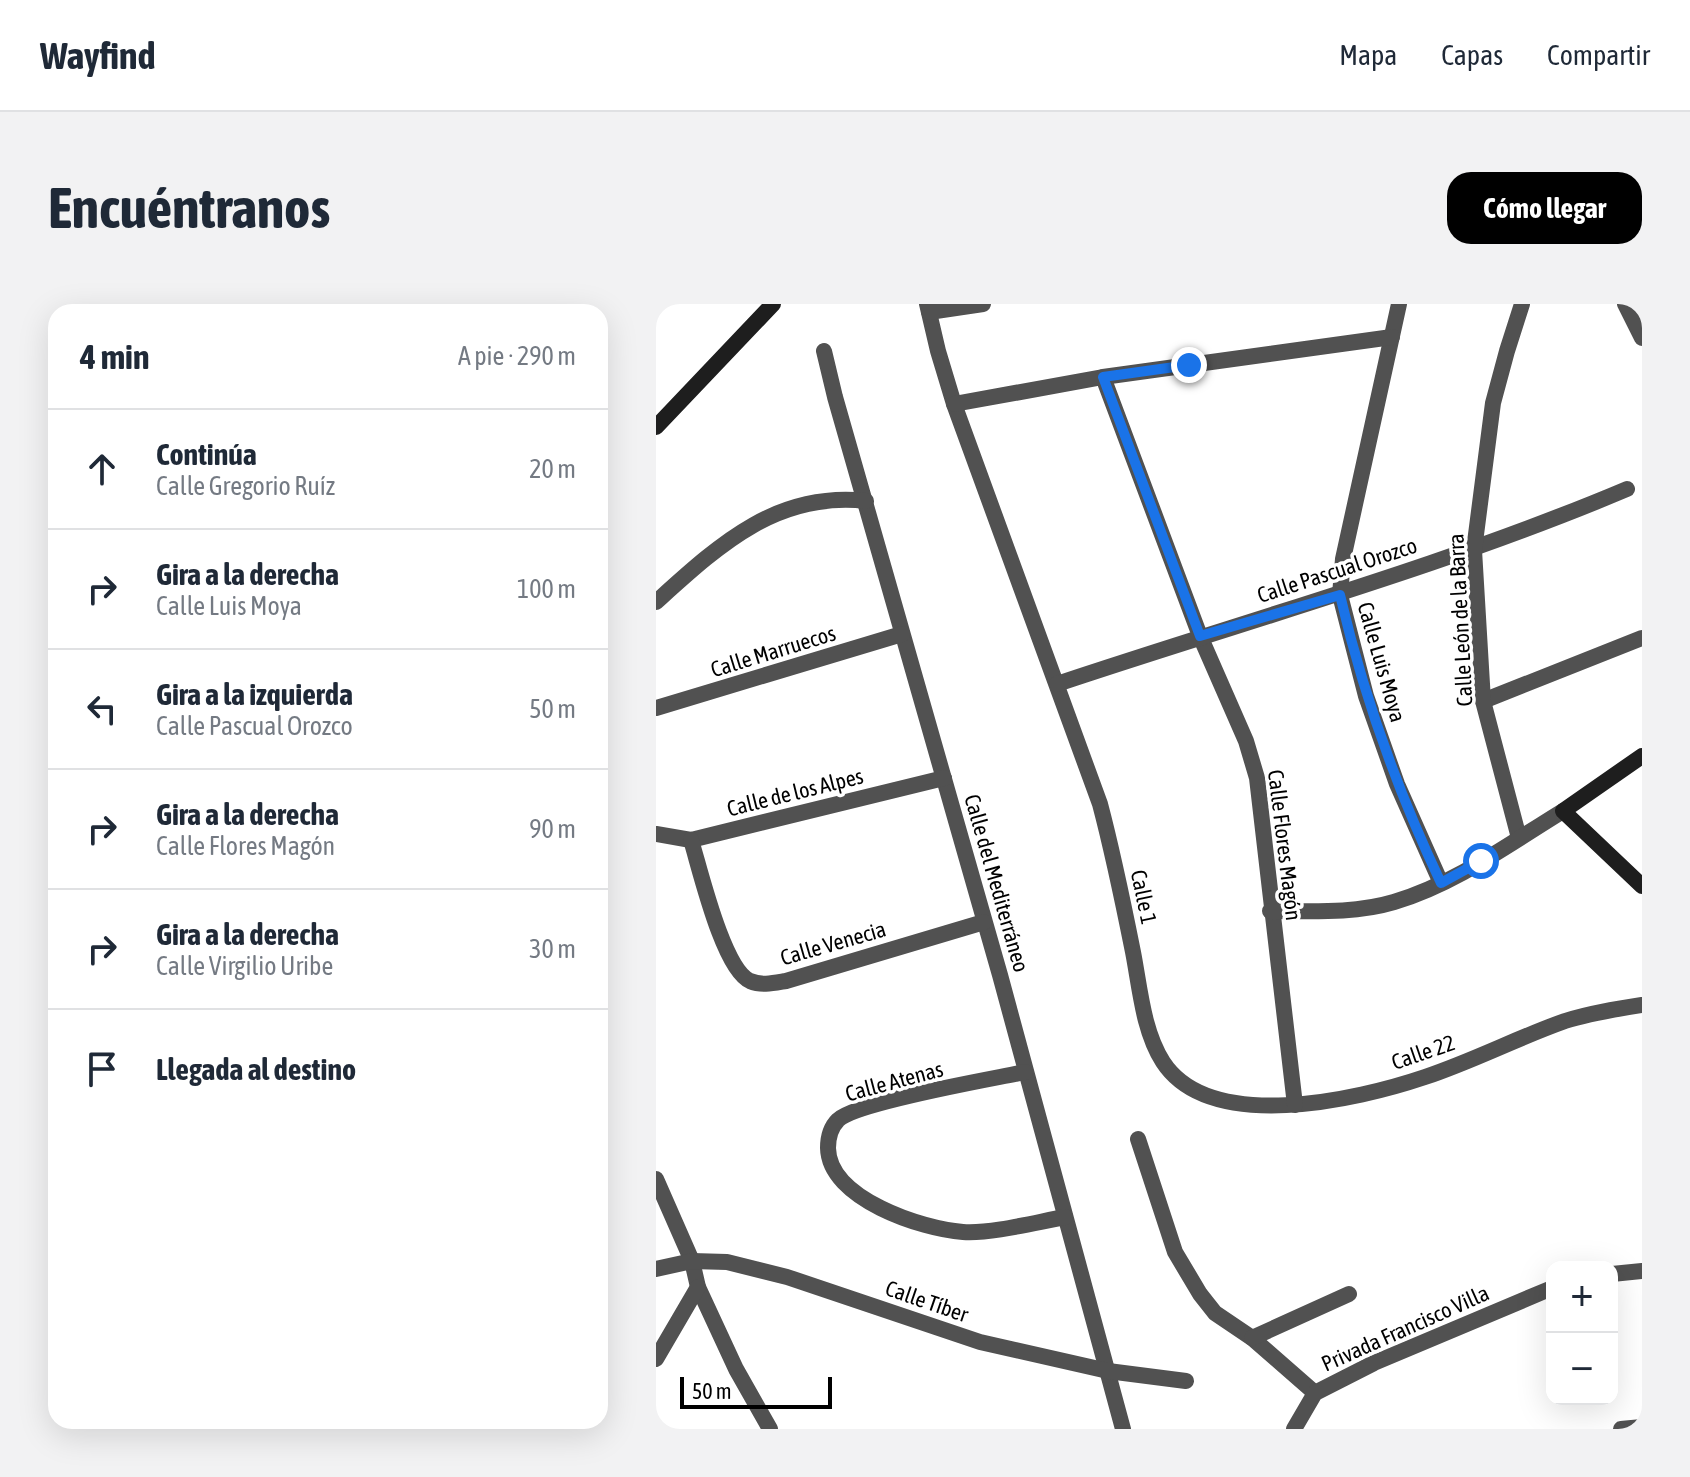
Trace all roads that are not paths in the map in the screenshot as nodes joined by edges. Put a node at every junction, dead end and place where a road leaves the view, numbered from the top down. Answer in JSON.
{"nodes":[{"id":1,"x":773,"y":304,"type":"edge"},
{"id":2,"x":983,"y":304,"type":"edge"},
{"id":3,"x":1399,"y":304,"type":"edge"},
{"id":4,"x":1522,"y":304,"type":"edge"},
{"id":5,"x":1625,"y":304,"type":"edge"},
{"id":6,"x":928,"y":308,"type":"edge"},
{"id":7,"x":1392,"y":337,"type":"junction"},
{"id":8,"x":1642,"y":338,"type":"edge"},
{"id":9,"x":824,"y":351,"type":"dead end"},
{"id":10,"x":1103,"y":377,"type":"junction"},
{"id":11,"x":954,"y":404,"type":"junction"},
{"id":12,"x":656,"y":427,"type":"edge"},
{"id":13,"x":1627,"y":489,"type":"dead end"},
{"id":14,"x":866,"y":501,"type":"junction"},
{"id":15,"x":1474,"y":550,"type":"junction"},
{"id":16,"x":1340,"y":595,"type":"junction"},
{"id":17,"x":656,"y":602,"type":"edge"},
{"id":18,"x":902,"y":634,"type":"junction"},
{"id":19,"x":1200,"y":636,"type":"junction"},
{"id":20,"x":1642,"y":638,"type":"edge"},
{"id":21,"x":1057,"y":684,"type":"junction"},
{"id":22,"x":1483,"y":701,"type":"junction"},
{"id":23,"x":656,"y":708,"type":"edge"},
{"id":24,"x":1642,"y":756,"type":"edge"},
{"id":25,"x":944,"y":778,"type":"junction"},
{"id":26,"x":1563,"y":811,"type":"junction"},
{"id":27,"x":656,"y":834,"type":"edge"},
{"id":28,"x":1519,"y":838,"type":"junction"},
{"id":29,"x":691,"y":840,"type":"junction"},
{"id":30,"x":1441,"y":883,"type":"junction"},
{"id":31,"x":1642,"y":886,"type":"edge"},
{"id":32,"x":1270,"y":911,"type":"junction"},
{"id":33,"x":984,"y":922,"type":"junction"},
{"id":34,"x":1642,"y":1005,"type":"edge"},
{"id":35,"x":1025,"y":1072,"type":"junction"},
{"id":36,"x":1211,"y":1098,"type":"joint"},
{"id":37,"x":1295,"y":1105,"type":"junction"},
{"id":38,"x":1138,"y":1139,"type":"dead end"},
{"id":39,"x":656,"y":1179,"type":"edge"},
{"id":40,"x":1065,"y":1217,"type":"junction"},
{"id":41,"x":692,"y":1261,"type":"junction"},
{"id":42,"x":656,"y":1269,"type":"edge"},
{"id":43,"x":1642,"y":1271,"type":"edge"},
{"id":44,"x":1618,"y":1273,"type":"edge"},
{"id":45,"x":698,"y":1287,"type":"junction"},
{"id":46,"x":1546,"y":1291,"type":"edge"},
{"id":47,"x":1349,"y":1294,"type":"dead end"},
{"id":48,"x":1252,"y":1338,"type":"junction"},
{"id":49,"x":656,"y":1359,"type":"edge"},
{"id":50,"x":1108,"y":1371,"type":"junction"},
{"id":51,"x":1186,"y":1381,"type":"dead end"},
{"id":52,"x":1315,"y":1393,"type":"junction"},
{"id":53,"x":1642,"y":1427,"type":"edge"},
{"id":54,"x":770,"y":1429,"type":"edge"},
{"id":55,"x":1123,"y":1429,"type":"edge"},
{"id":56,"x":1294,"y":1429,"type":"edge"},
{"id":57,"x":1621,"y":1429,"type":"edge"}],
"edges":[{"from":1,"to":12,"type":"street"},
{"from":2,"to":6,"type":"street"},
{"from":3,"to":7,"type":"street","name":"Calle Luis Moya"},
{"from":4,"to":15,"type":"street","name":"Calle León de la Barra"},
{"from":5,"to":8,"type":"street"},
{"from":6,"to":11,"type":"street","name":"Calle 1"},
{"from":7,"to":10,"type":"street"},
{"from":7,"to":16,"type":"street","name":"Calle Luis Moya"},
{"from":9,"to":14,"type":"street","name":"Calle del Mediterráneo"},
{"from":10,"to":11,"type":"street"},
{"from":10,"to":19,"type":"street","name":"Calle Flores Magón"},
{"from":11,"to":21,"type":"street","name":"Calle 1"},
{"from":13,"to":15,"type":"street","name":"Calle Pascual Orozco"},
{"from":14,"to":17,"type":"street"},
{"from":14,"to":18,"type":"street","name":"Calle del Mediterráneo"},
{"from":15,"to":16,"type":"street","name":"Calle Pascual Orozco"},
{"from":15,"to":22,"type":"street","name":"Calle León de la Barra"},
{"from":16,"to":19,"type":"street","name":"Calle Pascual Orozco"},
{"from":16,"to":30,"type":"street","name":"Calle Luis Moya"},
{"from":18,"to":23,"type":"street","name":"Calle Marruecos"},
{"from":18,"to":25,"type":"street","name":"Calle del Mediterráneo"},
{"from":19,"to":21,"type":"street","name":"Calle Pascual Orozco"},
{"from":19,"to":32,"type":"street","name":"Calle Flores Magón"},
{"from":20,"to":22,"type":"street"},
{"from":21,"to":36,"type":"street","name":"Calle 1"},
{"from":22,"to":28,"type":"street","name":"Calle León de la Barra"},
{"from":24,"to":26,"type":"street"},
{"from":25,"to":29,"type":"street","name":"Calle de los Alpes"},
{"from":25,"to":33,"type":"street","name":"Calle del Mediterráneo"},
{"from":26,"to":28,"type":"street"},
{"from":26,"to":31,"type":"street"},
{"from":27,"to":29,"type":"street","name":"Calle de los Alpes"},
{"from":28,"to":30,"type":"street"},
{"from":29,"to":33,"type":"street","name":"Calle Venecia"},
{"from":30,"to":32,"type":"street"},
{"from":32,"to":37,"type":"street","name":"Calle Flores Magón"},
{"from":33,"to":35,"type":"street","name":"Calle del Mediterráneo"},
{"from":34,"to":37,"type":"street","name":"Calle 22"},
{"from":35,"to":40,"type":"street","name":"Calle del Mediterráneo"},
{"from":35,"to":40,"type":"street","name":"Calle Atenas"},
{"from":36,"to":37,"type":"street","name":"Calle 22"},
{"from":38,"to":48,"type":"street"},
{"from":39,"to":41,"type":"street"},
{"from":40,"to":50,"type":"street","name":"Calle del Mediterráneo"},
{"from":41,"to":42,"type":"street","name":"Calle Tíber"},
{"from":41,"to":45,"type":"street"},
{"from":41,"to":50,"type":"street","name":"Calle Tíber"},
{"from":43,"to":44,"type":"street"},
{"from":45,"to":49,"type":"street"},
{"from":45,"to":54,"type":"street"},
{"from":46,"to":52,"type":"street","name":"Privada Francisco Villa"},
{"from":47,"to":48,"type":"street"},
{"from":48,"to":52,"type":"street"},
{"from":50,"to":51,"type":"street","name":"Calle Tíber"},
{"from":50,"to":55,"type":"street","name":"Calle del Mediterráneo"},
{"from":52,"to":56,"type":"street","name":"Privada Francisco Villa"},
{"from":53,"to":57,"type":"street"}]}
